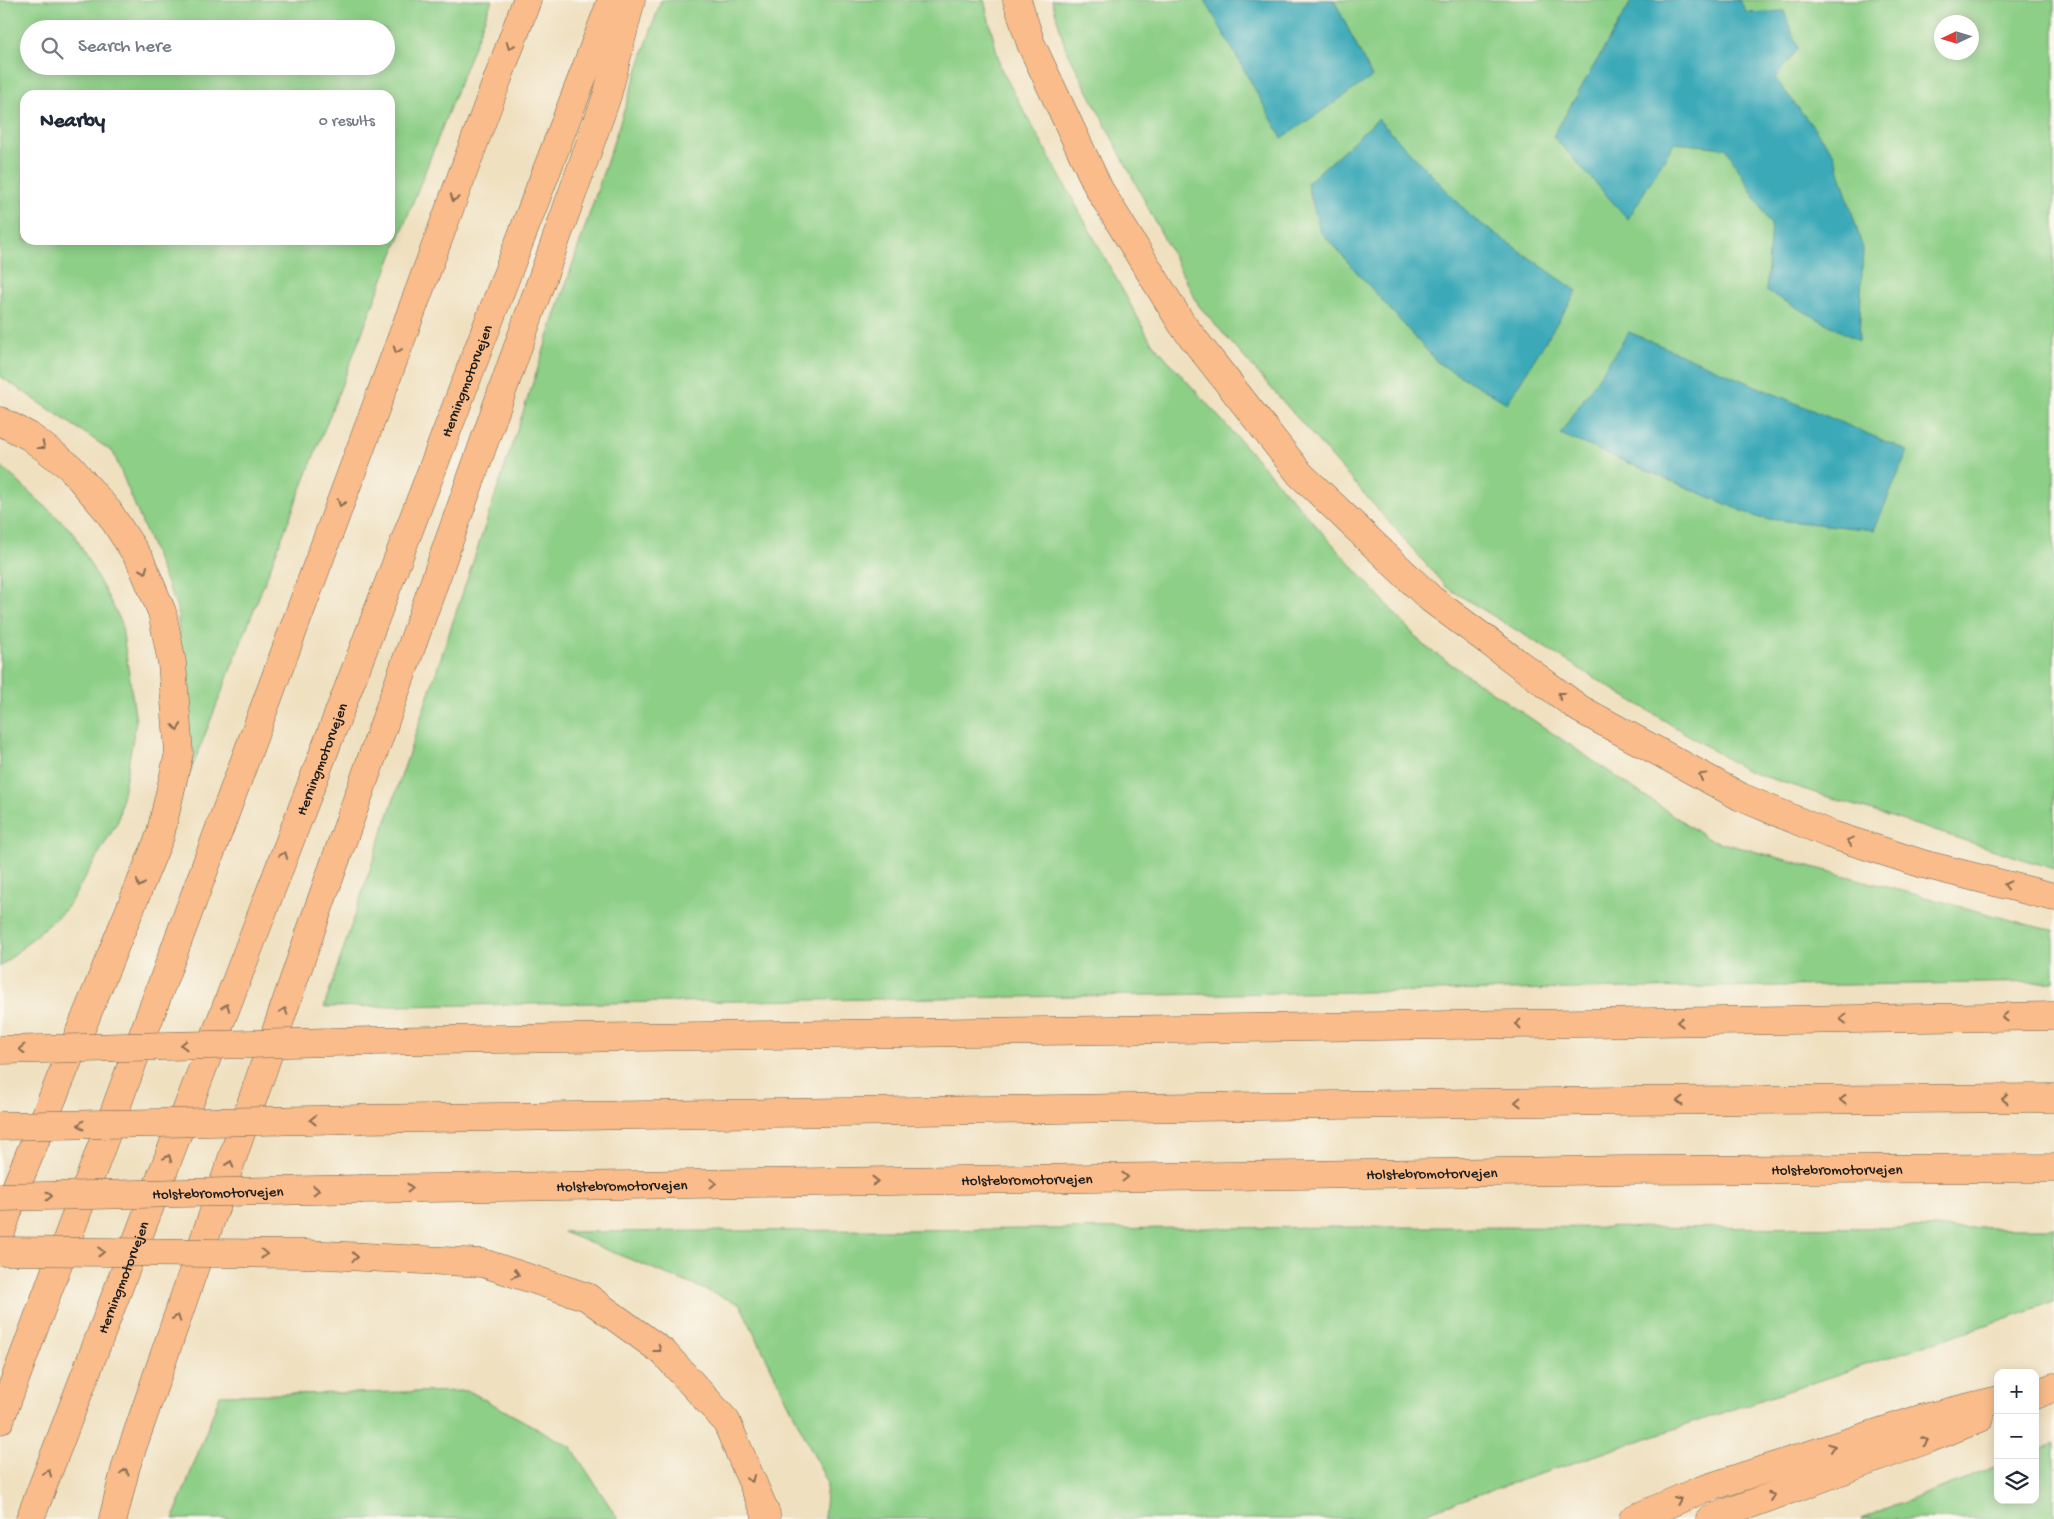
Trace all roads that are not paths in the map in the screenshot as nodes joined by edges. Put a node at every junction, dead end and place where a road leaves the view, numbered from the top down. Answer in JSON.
{"nodes":[{"id":1,"x":527,"y":0,"type":"edge"},
{"id":2,"x":612,"y":0,"type":"edge"},
{"id":3,"x":631,"y":0,"type":"edge"},
{"id":4,"x":1017,"y":0,"type":"edge"},
{"id":5,"x":0,"y":421,"type":"edge"},
{"id":6,"x":2054,"y":897,"type":"edge"},
{"id":7,"x":2054,"y":1016,"type":"edge"},
{"id":8,"x":0,"y":1050,"type":"edge"},
{"id":9,"x":2054,"y":1098,"type":"edge"},
{"id":10,"x":0,"y":1126,"type":"edge"},
{"id":11,"x":2054,"y":1168,"type":"edge"},
{"id":12,"x":0,"y":1197,"type":"edge"},
{"id":13,"x":0,"y":1235,"type":"edge"},
{"id":14,"x":0,"y":1251,"type":"edge"},
{"id":15,"x":2054,"y":1387,"type":"edge"},
{"id":16,"x":2039,"y":1392,"type":"edge"},
{"id":17,"x":1994,"y":1401,"type":"edge"},
{"id":18,"x":1994,"y":1413,"type":"edge"},
{"id":19,"x":0,"y":1420,"type":"edge"},
{"id":20,"x":30,"y":1519,"type":"edge"},
{"id":21,"x":113,"y":1519,"type":"edge"},
{"id":22,"x":766,"y":1519,"type":"edge"},
{"id":23,"x":1633,"y":1519,"type":"edge"},
{"id":24,"x":1710,"y":1519,"type":"edge"}],
"edges":[{"from":1,"to":19,"type":"highway","one_way":true},
{"from":20,"to":2,"type":"highway","name":"Herningmotorvejen","one_way":true},
{"from":21,"to":3,"type":"highway","one_way":true},
{"from":6,"to":4,"type":"highway","one_way":true},
{"from":5,"to":13,"type":"highway","one_way":true},
{"from":7,"to":8,"type":"highway","one_way":true,"bridge":true},
{"from":9,"to":10,"type":"highway","one_way":true,"bridge":true},
{"from":12,"to":11,"type":"highway","name":"Holstebromotorvejen","one_way":true,"bridge":true},
{"from":14,"to":22,"type":"highway","one_way":true,"bridge":true},
{"from":15,"to":16,"type":"highway"},
{"from":23,"to":17,"type":"highway","one_way":true},
{"from":24,"to":18,"type":"highway","one_way":true}]}
